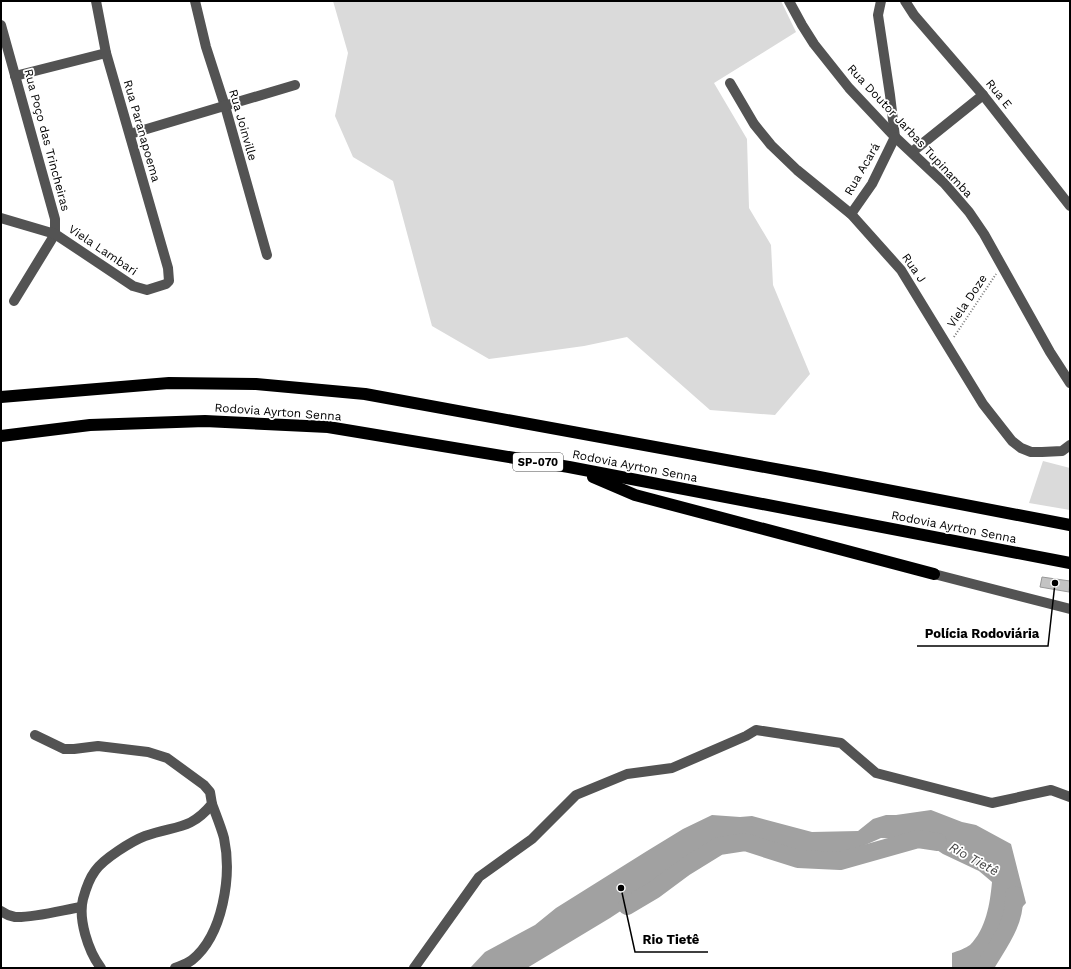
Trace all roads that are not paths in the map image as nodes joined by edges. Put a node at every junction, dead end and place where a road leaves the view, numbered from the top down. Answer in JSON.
{"nodes":[{"id":1,"x":96,"y":1,"type":"edge"},
{"id":2,"x":195,"y":1,"type":"edge"},
{"id":3,"x":789,"y":1,"type":"edge"},
{"id":4,"x":881,"y":1,"type":"edge"},
{"id":5,"x":906,"y":1,"type":"edge"},
{"id":6,"x":1,"y":25,"type":"edge"},
{"id":7,"x":106,"y":53,"type":"junction"},
{"id":8,"x":16,"y":76,"type":"junction"},
{"id":9,"x":730,"y":83,"type":"dead end"},
{"id":10,"x":295,"y":85,"type":"dead end"},
{"id":11,"x":983,"y":95,"type":"junction"},
{"id":12,"x":225,"y":106,"type":"junction"},
{"id":13,"x":130,"y":134,"type":"junction"},
{"id":14,"x":895,"y":137,"type":"junction"},
{"id":15,"x":912,"y":152,"type":"junction"},
{"id":16,"x":1070,"y":206,"type":"edge"},
{"id":17,"x":851,"y":214,"type":"junction"},
{"id":18,"x":1,"y":218,"type":"edge"},
{"id":19,"x":55,"y":234,"type":"junction"},
{"id":20,"x":267,"y":255,"type":"dead end"},
{"id":21,"x":168,"y":268,"type":"joint"},
{"id":22,"x":14,"y":300,"type":"dead end"},
{"id":23,"x":1070,"y":383,"type":"edge"},
{"id":24,"x":1,"y":397,"type":"edge"},
{"id":25,"x":1,"y":436,"type":"edge"},
{"id":26,"x":1070,"y":445,"type":"edge"},
{"id":27,"x":569,"y":467,"type":"junction"},
{"id":28,"x":1070,"y":525,"type":"edge"},
{"id":29,"x":1070,"y":563,"type":"edge"},
{"id":30,"x":934,"y":574,"type":"joint"},
{"id":31,"x":1024,"y":597,"type":"junction"},
{"id":32,"x":1070,"y":603,"type":"edge"},
{"id":33,"x":1070,"y":610,"type":"edge"},
{"id":34,"x":35,"y":735,"type":"dead end"},
{"id":35,"x":1070,"y":797,"type":"edge"},
{"id":36,"x":212,"y":804,"type":"junction"},
{"id":37,"x":81,"y":907,"type":"junction"},
{"id":38,"x":1,"y":911,"type":"edge"},
{"id":39,"x":101,"y":968,"type":"edge"},
{"id":40,"x":175,"y":968,"type":"edge"},
{"id":41,"x":414,"y":968,"type":"edge"}],
"edges":[{"from":1,"to":7,"type":"street","name":"Rua Paranapoema"},
{"from":2,"to":12,"type":"street","name":"Rua Joinville"},
{"from":3,"to":14,"type":"street","name":"Rua Doutor Jarbas Tupinamba"},
{"from":4,"to":14,"type":"street"},
{"from":5,"to":11,"type":"street","name":"Rua E"},
{"from":6,"to":8,"type":"street","name":"Rua Poço das Trincheiras"},
{"from":7,"to":8,"type":"street"},
{"from":7,"to":13,"type":"street","name":"Rua Paranapoema"},
{"from":8,"to":19,"type":"street","name":"Rua Poço das Trincheiras"},
{"from":9,"to":17,"type":"street","name":"Rua J"},
{"from":10,"to":12,"type":"street"},
{"from":11,"to":15,"type":"street"},
{"from":11,"to":16,"type":"street","name":"Rua E"},
{"from":12,"to":13,"type":"street"},
{"from":12,"to":20,"type":"street","name":"Rua Joinville"},
{"from":13,"to":21,"type":"street","name":"Rua Paranapoema"},
{"from":14,"to":15,"type":"street","name":"Rua Doutor Jarbas Tupinamba"},
{"from":14,"to":17,"type":"street","name":"Rua Acará"},
{"from":15,"to":23,"type":"street","name":"Rua Doutor Jarbas Tupinamba"},
{"from":17,"to":26,"type":"street","name":"Rua J"},
{"from":18,"to":19,"type":"street"},
{"from":19,"to":21,"type":"street","name":"Viela Lambari"},
{"from":19,"to":22,"type":"street"},
{"from":24,"to":28,"type":"highway","name":"Rodovia Ayrton Senna"},
{"from":25,"to":27,"type":"highway","name":"Rodovia Ayrton Senna","number":"SP-070"},
{"from":27,"to":29,"type":"highway","name":"Rodovia Ayrton Senna","number":"SP-070"},
{"from":27,"to":30,"type":"highway"},
{"from":30,"to":31,"type":"street"},
{"from":31,"to":32,"type":"street"},
{"from":31,"to":33,"type":"street"},
{"from":34,"to":36,"type":"street"},
{"from":35,"to":41,"type":"street"},
{"from":36,"to":37,"type":"street"},
{"from":36,"to":40,"type":"street"},
{"from":37,"to":38,"type":"street"},
{"from":37,"to":39,"type":"street"}]}
